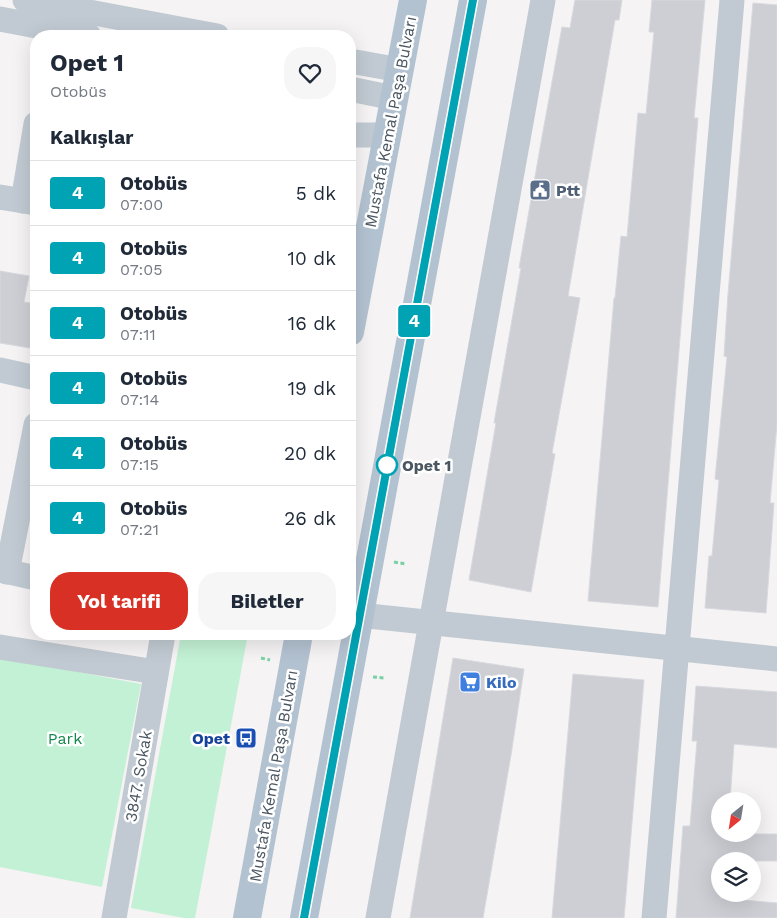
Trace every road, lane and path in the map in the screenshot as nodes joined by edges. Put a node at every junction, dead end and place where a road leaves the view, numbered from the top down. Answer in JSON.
{"nodes":[{"id":1,"x":25,"y":0,"type":"edge"},
{"id":2,"x":413,"y":0,"type":"edge"},
{"id":3,"x":473,"y":0,"type":"edge"},
{"id":4,"x":544,"y":0,"type":"edge"},
{"id":5,"x":732,"y":0,"type":"edge"},
{"id":6,"x":100,"y":7,"type":"edge"},
{"id":7,"x":0,"y":19,"type":"edge"},
{"id":8,"x":41,"y":30,"type":"edge"},
{"id":9,"x":193,"y":30,"type":"edge"},
{"id":10,"x":356,"y":62,"type":"edge"},
{"id":11,"x":400,"y":70,"type":"junction"},
{"id":12,"x":356,"y":90,"type":"edge"},
{"id":13,"x":394,"y":98,"type":"junction"},
{"id":14,"x":356,"y":135,"type":"edge"},
{"id":15,"x":388,"y":135,"type":"junction"},
{"id":16,"x":30,"y":152,"type":"edge"},
{"id":17,"x":20,"y":200,"type":"edge"},
{"id":18,"x":356,"y":273,"type":"edge"},
{"id":19,"x":0,"y":370,"type":"edge"},
{"id":20,"x":30,"y":377,"type":"edge"},
{"id":21,"x":30,"y":452,"type":"edge"},
{"id":22,"x":4,"y":571,"type":"edge"},
{"id":23,"x":30,"y":577,"type":"edge"},
{"id":24,"x":359,"y":616,"type":"junction"},
{"id":25,"x":431,"y":623,"type":"junction"},
{"id":26,"x":356,"y":633,"type":"edge"},
{"id":27,"x":162,"y":640,"type":"edge"},
{"id":28,"x":298,"y":640,"type":"edge"},
{"id":29,"x":355,"y":640,"type":"edge"},
{"id":30,"x":0,"y":647,"type":"edge"},
{"id":31,"x":677,"y":649,"type":"junction"},
{"id":32,"x":262,"y":658,"type":"dead end"},
{"id":33,"x":777,"y":659,"type":"edge"},
{"id":34,"x":293,"y":663,"type":"junction"},
{"id":35,"x":156,"y":672,"type":"junction"},
{"id":36,"x":349,"y":673,"type":"junction"},
{"id":37,"x":384,"y":678,"type":"dead end"},
{"id":38,"x":114,"y":918,"type":"edge"},
{"id":39,"x":247,"y":918,"type":"edge"},
{"id":40,"x":304,"y":918,"type":"edge"},
{"id":41,"x":378,"y":918,"type":"edge"},
{"id":42,"x":654,"y":918,"type":"edge"}],
"edges":[{"from":1,"to":6,"type":"street"},
{"from":2,"to":11,"type":"main road","name":"Mustafa Kemal Paşa Bulvarı"},
{"from":3,"to":24,"type":"main road"},
{"from":4,"to":25,"type":"street"},
{"from":5,"to":31,"type":"street"},
{"from":6,"to":9,"type":"street"},
{"from":7,"to":8,"type":"street"},
{"from":10,"to":11,"type":"street"},
{"from":11,"to":13,"type":"main road","name":"Mustafa Kemal Paşa Bulvarı"},
{"from":12,"to":13,"type":"street"},
{"from":13,"to":15,"type":"main road","name":"Mustafa Kemal Paşa Bulvarı"},
{"from":14,"to":15,"type":"street"},
{"from":15,"to":18,"type":"main road","name":"Mustafa Kemal Paşa Bulvarı"},
{"from":16,"to":17,"type":"street"},
{"from":19,"to":20,"type":"street"},
{"from":21,"to":22,"type":"street"},
{"from":22,"to":23,"type":"street"},
{"from":24,"to":25,"type":"street"},
{"from":24,"to":26,"type":"main road"},
{"from":25,"to":31,"type":"street"},
{"from":25,"to":41,"type":"street"},
{"from":27,"to":35,"type":"street","name":"3847. Sokak"},
{"from":28,"to":34,"type":"main road","name":"Mustafa Kemal Paşa Bulvarı"},
{"from":29,"to":36,"type":"main road"},
{"from":30,"to":35,"type":"street"},
{"from":31,"to":33,"type":"street"},
{"from":31,"to":42,"type":"street"},
{"from":32,"to":34,"type":"path"},
{"from":34,"to":39,"type":"main road","name":"Mustafa Kemal Paşa Bulvarı"},
{"from":35,"to":38,"type":"street","name":"3847. Sokak"},
{"from":36,"to":37,"type":"path"},
{"from":36,"to":40,"type":"main road"}]}
